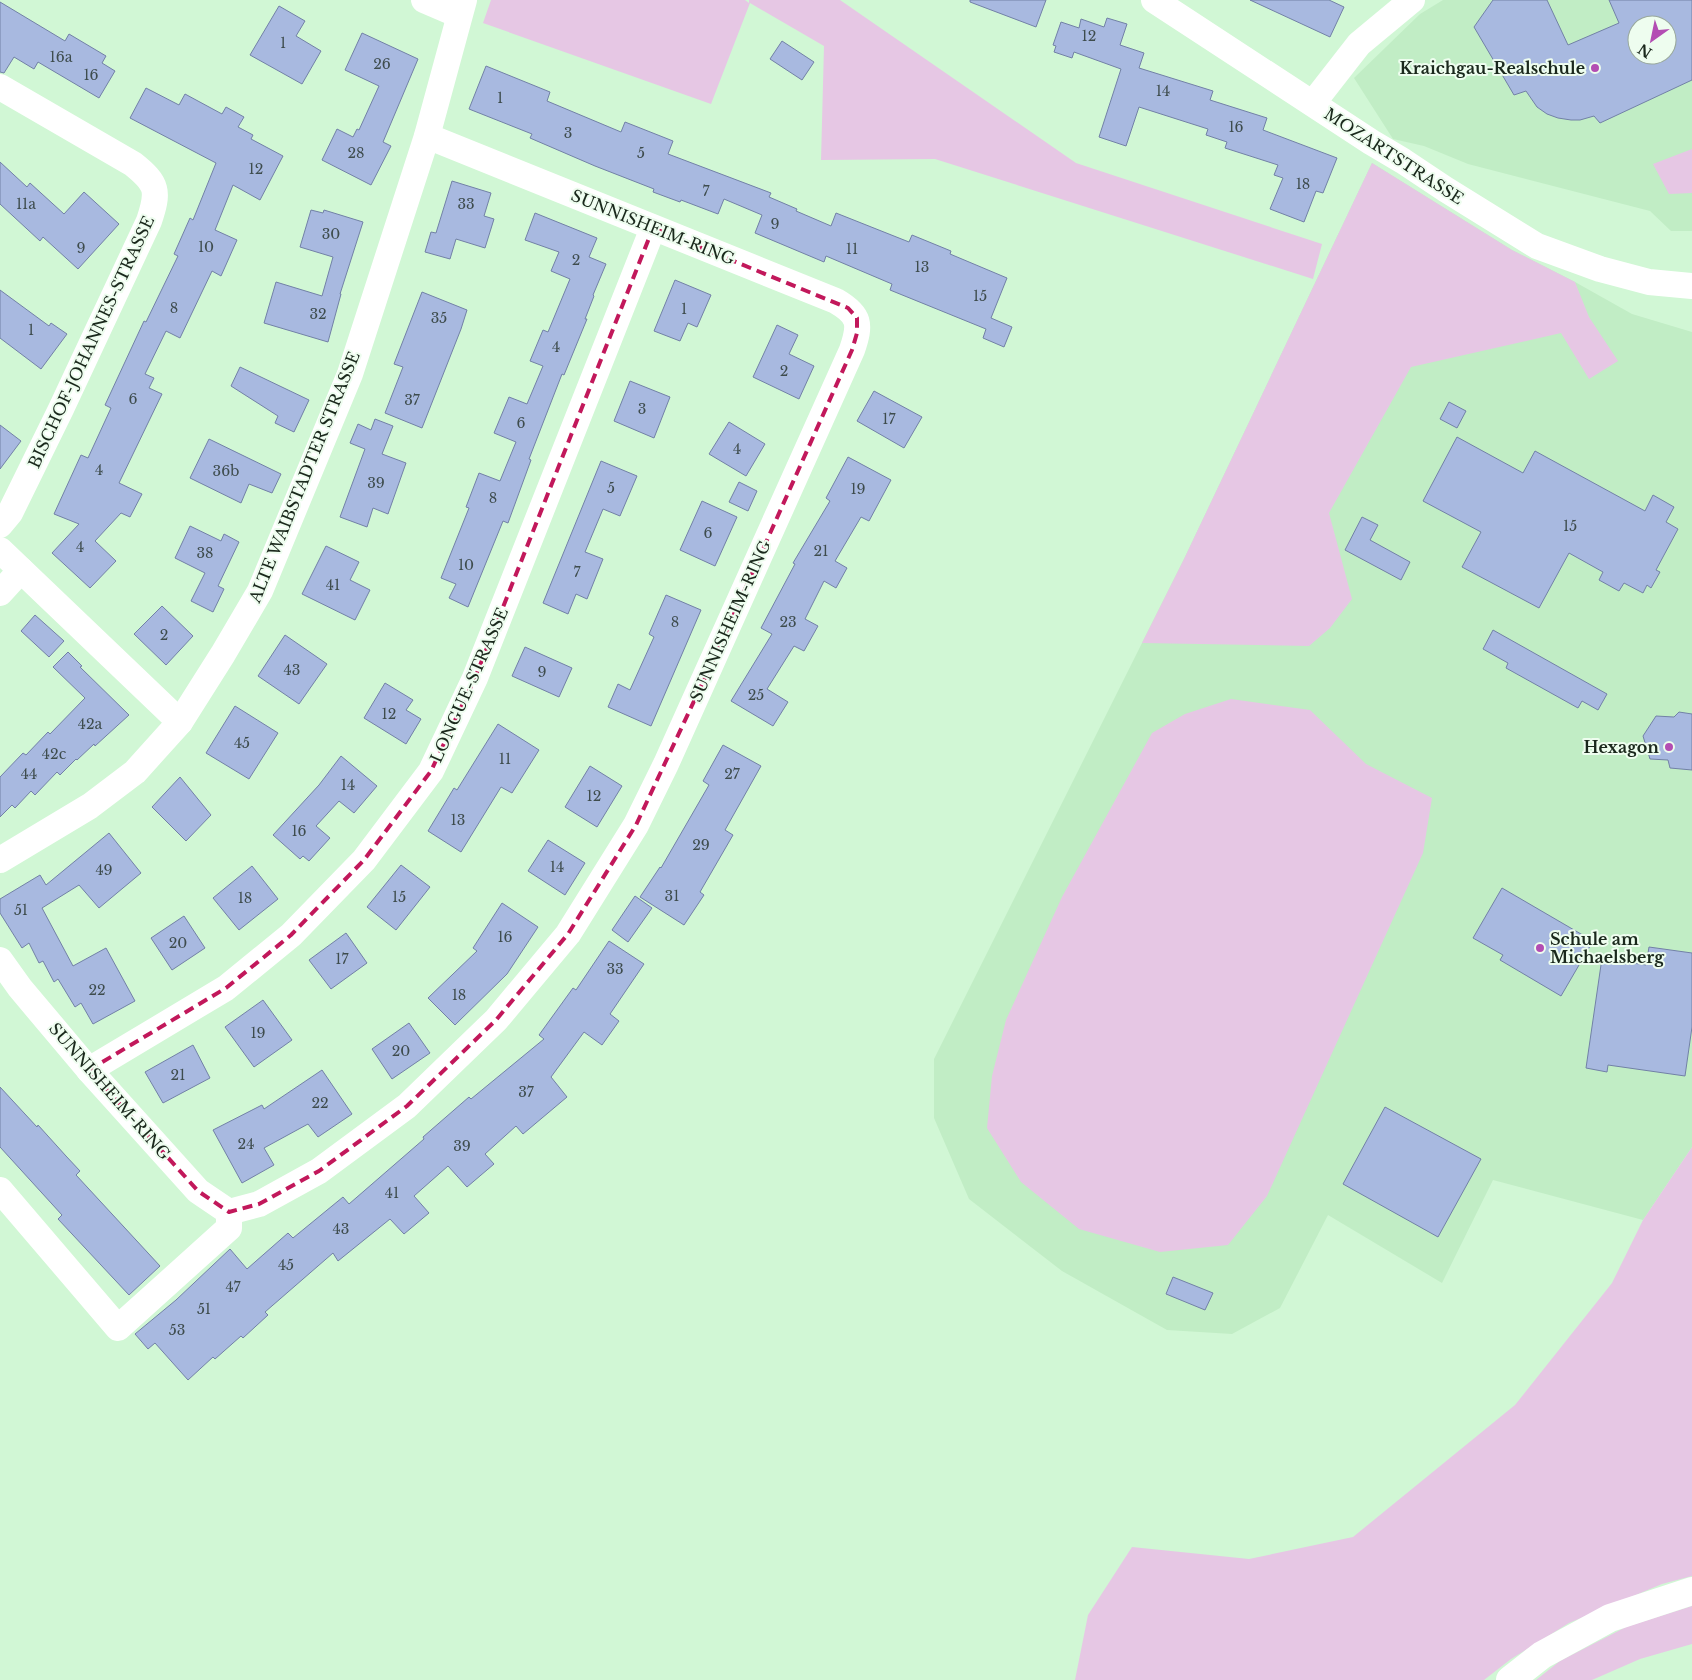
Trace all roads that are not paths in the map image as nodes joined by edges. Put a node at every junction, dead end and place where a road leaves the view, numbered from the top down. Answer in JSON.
{"nodes":[{"id":1,"x":424,"y":0,"type":"edge"},
{"id":2,"x":1154,"y":0,"type":"edge"},
{"id":3,"x":1412,"y":0,"type":"edge"},
{"id":4,"x":461,"y":8,"type":"edge"},
{"id":5,"x":0,"y":87,"type":"edge"},
{"id":6,"x":1313,"y":103,"type":"junction"},
{"id":7,"x":427,"y":136,"type":"junction"},
{"id":8,"x":653,"y":228,"type":"junction"},
{"id":9,"x":1692,"y":286,"type":"edge"},
{"id":10,"x":0,"y":525,"type":"edge"},
{"id":11,"x":0,"y":550,"type":"edge"},
{"id":12,"x":21,"y":570,"type":"junction"},
{"id":13,"x":0,"y":593,"type":"edge"},
{"id":14,"x":180,"y":722,"type":"junction"},
{"id":15,"x":0,"y":860,"type":"edge"},
{"id":16,"x":0,"y":960,"type":"edge"},
{"id":17,"x":89,"y":1070,"type":"junction"},
{"id":18,"x":0,"y":1190,"type":"edge"},
{"id":19,"x":229,"y":1212,"type":"junction"},
{"id":20,"x":1692,"y":1591,"type":"edge"},
{"id":21,"x":1510,"y":1680,"type":"edge"}],
"edges":[{"from":1,"to":4,"type":"street"},
{"from":2,"to":6,"type":"street","name":"MOZARTSTRASSE"},
{"from":3,"to":6,"type":"street"},
{"from":4,"to":7,"type":"street","name":"ALTE WAIBSTADTER STRASSE"},
{"from":5,"to":10,"type":"street","name":"BISCHOF-JOHANNES-STRASSE"},
{"from":6,"to":9,"type":"street","name":"MOZARTSTRASSE"},
{"from":7,"to":8,"type":"street","name":"SUNNISHEIM-RING"},
{"from":7,"to":14,"type":"street","name":"ALTE WAIBSTADTER STRASSE"},
{"from":8,"to":17,"type":"street","name":"LONGUE-STRASSE"},
{"from":8,"to":19,"type":"street","name":"SUNNISHEIM-RING"},
{"from":11,"to":12,"type":"street"},
{"from":12,"to":13,"type":"street"},
{"from":12,"to":14,"type":"street"},
{"from":14,"to":15,"type":"street","name":"ALTE WAIBSTADTER STRASSE"},
{"from":16,"to":17,"type":"street","name":"SUNNISHEIM-RING"},
{"from":17,"to":19,"type":"street","name":"SUNNISHEIM-RING"},
{"from":18,"to":19,"type":"street"},
{"from":20,"to":21,"type":"main road"}]}
